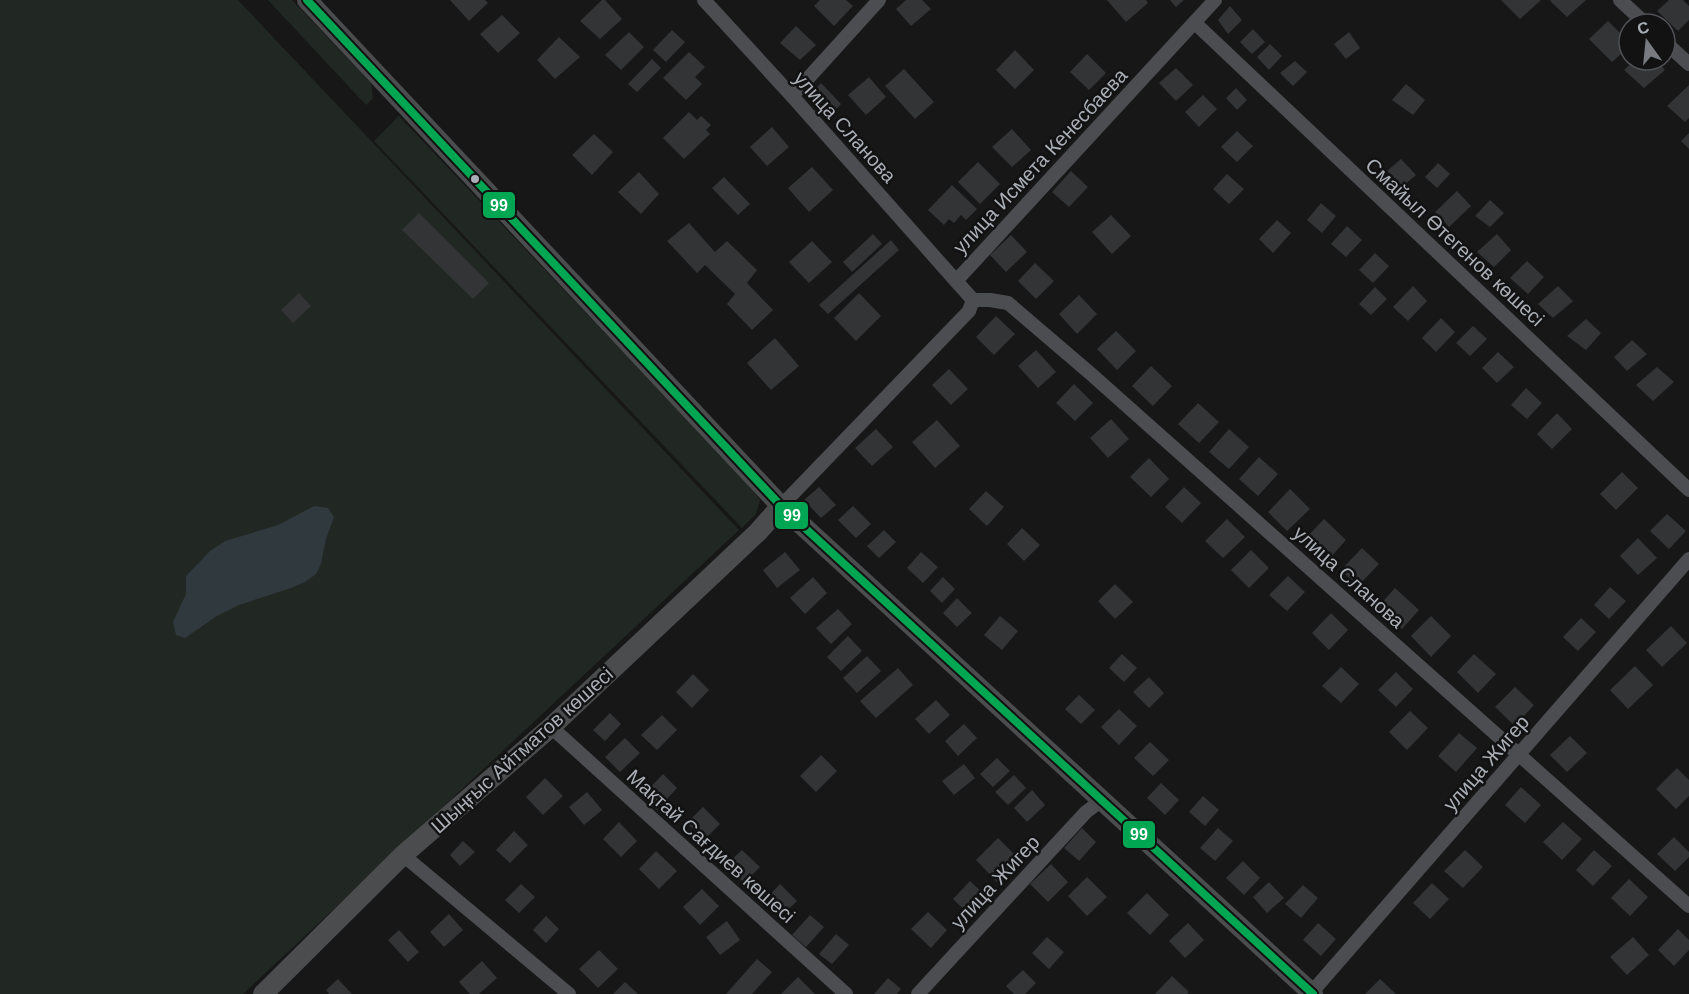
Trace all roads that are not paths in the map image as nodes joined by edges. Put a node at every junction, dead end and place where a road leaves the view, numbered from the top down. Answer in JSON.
{"nodes":[{"id":1,"x":307,"y":0,"type":"edge"},
{"id":2,"x":704,"y":0,"type":"edge"},
{"id":3,"x":879,"y":0,"type":"edge"},
{"id":4,"x":1215,"y":0,"type":"edge"},
{"id":5,"x":1620,"y":0,"type":"edge"},
{"id":6,"x":1633,"y":12,"type":"edge"},
{"id":7,"x":1195,"y":23,"type":"junction"},
{"id":8,"x":1677,"y":53,"type":"edge"},
{"id":9,"x":1689,"y":64,"type":"edge"},
{"id":10,"x":792,"y":96,"type":"junction"},
{"id":11,"x":956,"y":281,"type":"junction"},
{"id":12,"x":973,"y":300,"type":"junction"},
{"id":13,"x":1689,"y":490,"type":"edge"},
{"id":14,"x":781,"y":506,"type":"junction"},
{"id":15,"x":1689,"y":559,"type":"edge"},
{"id":16,"x":551,"y":728,"type":"junction"},
{"id":17,"x":1519,"y":755,"type":"junction"},
{"id":18,"x":1102,"y":800,"type":"junction"},
{"id":19,"x":403,"y":855,"type":"junction"},
{"id":20,"x":1689,"y":906,"type":"edge"},
{"id":21,"x":1312,"y":993,"type":"edge"},
{"id":22,"x":263,"y":994,"type":"edge"},
{"id":23,"x":569,"y":994,"type":"edge"},
{"id":24,"x":846,"y":994,"type":"edge"},
{"id":25,"x":918,"y":994,"type":"edge"}],
"edges":[{"from":1,"to":14,"type":"main road"},
{"from":2,"to":10,"type":"street","name":"улица Сланова"},
{"from":3,"to":10,"type":"street"},
{"from":4,"to":7,"type":"street","name":"улица Исмета Кенесбаева"},
{"from":5,"to":6,"type":"street"},
{"from":7,"to":11,"type":"street","name":"улица Исмета Кенесбаева"},
{"from":7,"to":13,"type":"street","name":"Смайыл Өтегенов көшесі"},
{"from":8,"to":9,"type":"street"},
{"from":10,"to":11,"type":"street","name":"улица Сланова"},
{"from":11,"to":12,"type":"street","name":"улица Исмета Кенесбаева"},
{"from":12,"to":14,"type":"street"},
{"from":12,"to":17,"type":"street","name":"улица Сланова"},
{"from":14,"to":16,"type":"main road","name":"Шыңғыс Айтматов көшесі"},
{"from":14,"to":18,"type":"main road"},
{"from":15,"to":17,"type":"street","name":"улица Жигер"},
{"from":16,"to":19,"type":"main road","name":"Шыңғыс Айтматов көшесі"},
{"from":16,"to":24,"type":"street","name":"Мақтай Сағдиев көшесі"},
{"from":17,"to":20,"type":"street","name":"улица Сланова"},
{"from":17,"to":21,"type":"street","name":"улица Жигер"},
{"from":18,"to":21,"type":"main road"},
{"from":18,"to":25,"type":"street","name":"улица Жигер"},
{"from":19,"to":22,"type":"main road","name":"Шыңғыс Айтматов көшесі"},
{"from":19,"to":23,"type":"street"}]}
